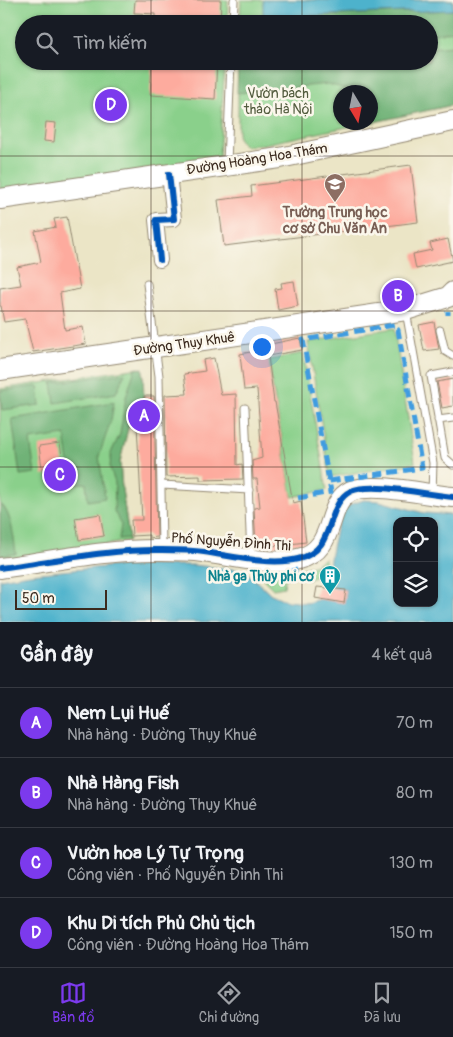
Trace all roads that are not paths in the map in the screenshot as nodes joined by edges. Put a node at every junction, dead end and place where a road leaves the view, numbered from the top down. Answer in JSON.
{"nodes":[{"id":1,"x":234,"y":0,"type":"edge"},
{"id":2,"x":233,"y":15,"type":"edge"},
{"id":3,"x":231,"y":70,"type":"edge"},
{"id":4,"x":453,"y":121,"type":"edge"},
{"id":5,"x":227,"y":165,"type":"junction"},
{"id":6,"x":169,"y":174,"type":"junction"},
{"id":7,"x":0,"y":199,"type":"edge"},
{"id":8,"x":160,"y":260,"type":"dead end"},
{"id":9,"x":147,"y":284,"type":"dead end"},
{"id":10,"x":451,"y":295,"type":"edge"},
{"id":11,"x":406,"y":310,"type":"junction"},
{"id":12,"x":440,"y":330,"type":"dead end"},
{"id":13,"x":155,"y":348,"type":"junction"},
{"id":14,"x":453,"y":356,"type":"edge"},
{"id":15,"x":0,"y":370,"type":"edge"},
{"id":16,"x":453,"y":372,"type":"edge"},
{"id":17,"x":245,"y":408,"type":"dead end"},
{"id":18,"x":453,"y":418,"type":"edge"},
{"id":19,"x":438,"y":420,"type":"junction"},
{"id":20,"x":453,"y":464,"type":"edge"},
{"id":21,"x":162,"y":484,"type":"junction"},
{"id":22,"x":249,"y":490,"type":"junction"},
{"id":23,"x":432,"y":495,"type":"junction"},
{"id":24,"x":453,"y":497,"type":"edge"},
{"id":25,"x":162,"y":550,"type":"junction"},
{"id":26,"x":251,"y":559,"type":"junction"},
{"id":27,"x":0,"y":568,"type":"edge"}],
"edges":[{"from":1,"to":2,"type":"lane"},
{"from":3,"to":5,"type":"lane"},
{"from":4,"to":5,"type":"main road","name":"Đường Hoàng Hoa Thám"},
{"from":5,"to":6,"type":"main road","name":"Đường Hoàng Hoa Thám"},
{"from":6,"to":7,"type":"main road","name":"Đường Hoàng Hoa Thám"},
{"from":6,"to":8,"type":"street"},
{"from":9,"to":13,"type":"lane"},
{"from":10,"to":11,"type":"main road","name":"Đường Thụy Khuê"},
{"from":11,"to":13,"type":"main road","name":"Đường Thụy Khuê"},
{"from":11,"to":23,"type":"lane"},
{"from":12,"to":14,"type":"lane"},
{"from":13,"to":15,"type":"main road","name":"Đường Thụy Khuê"},
{"from":13,"to":21,"type":"lane"},
{"from":16,"to":19,"type":"lane"},
{"from":17,"to":22,"type":"lane"},
{"from":18,"to":19,"type":"lane"},
{"from":19,"to":20,"type":"lane"},
{"from":21,"to":22,"type":"lane"},
{"from":21,"to":25,"type":"lane"},
{"from":22,"to":26,"type":"lane"},
{"from":23,"to":24,"type":"main road","name":"Phố Nguyễn Đình Thi"},
{"from":23,"to":26,"type":"main road","name":"Phố Nguyễn Đình Thi"},
{"from":25,"to":26,"type":"main road","name":"Phố Nguyễn Đình Thi"},
{"from":25,"to":27,"type":"main road","name":"Phố Nguyễn Đình Thi"}]}
